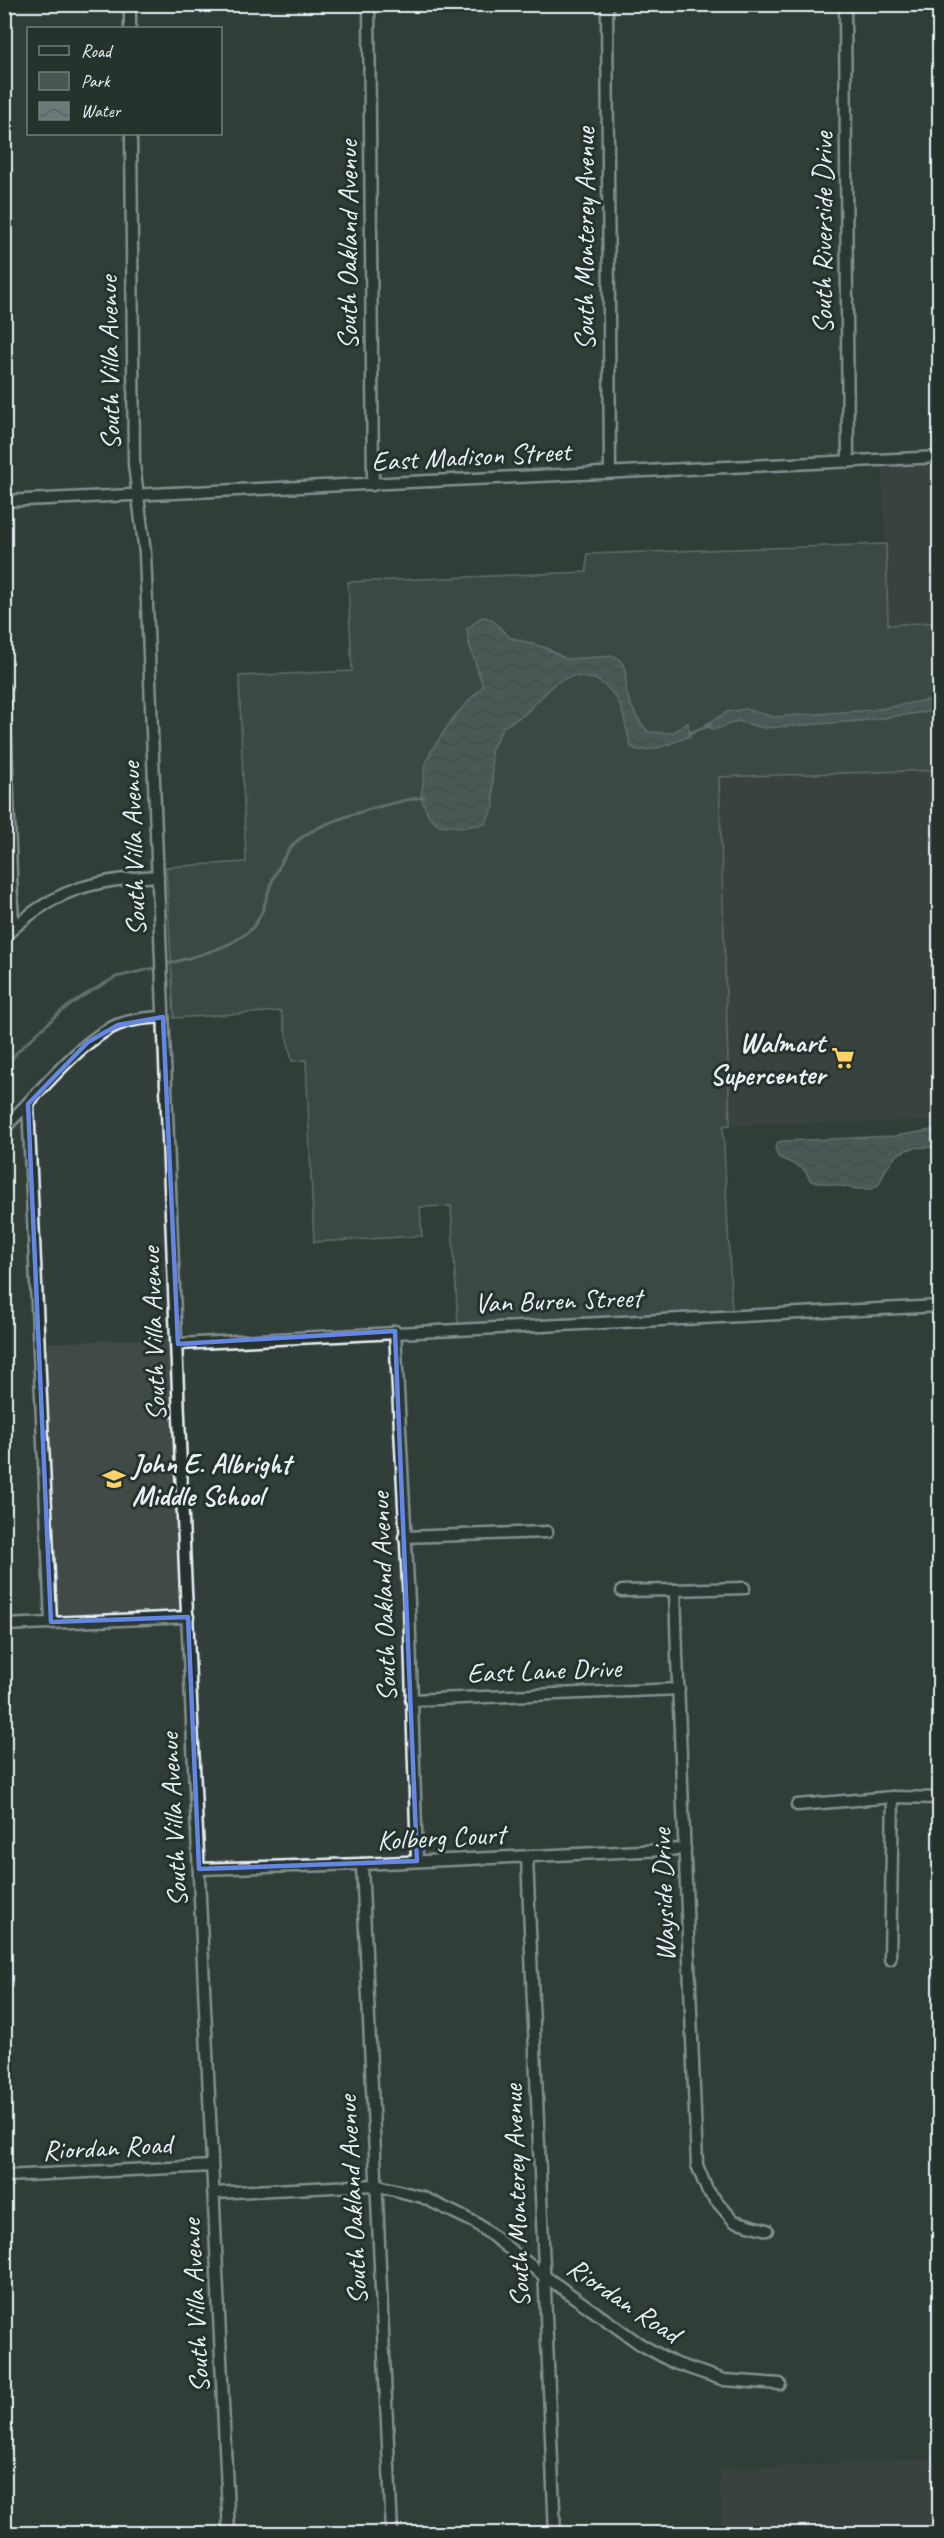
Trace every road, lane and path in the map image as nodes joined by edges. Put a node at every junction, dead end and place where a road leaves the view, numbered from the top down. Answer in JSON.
{"nodes":[{"id":1,"x":130,"y":4,"type":"edge"},
{"id":2,"x":369,"y":4,"type":"edge"},
{"id":3,"x":607,"y":4,"type":"edge"},
{"id":4,"x":844,"y":4,"type":"edge"},
{"id":5,"x":130,"y":27,"type":"edge"},
{"id":6,"x":131,"y":135,"type":"edge"},
{"id":7,"x":939,"y":457,"type":"edge"},
{"id":8,"x":848,"y":462,"type":"junction"},
{"id":9,"x":610,"y":472,"type":"junction"},
{"id":10,"x":373,"y":485,"type":"junction"},
{"id":11,"x":138,"y":495,"type":"junction"},
{"id":12,"x":4,"y":501,"type":"edge"},
{"id":13,"x":4,"y":688,"type":"edge"},
{"id":14,"x":158,"y":876,"type":"junction"},
{"id":15,"x":13,"y":928,"type":"junction"},
{"id":16,"x":4,"y":937,"type":"edge"},
{"id":17,"x":163,"y":1017,"type":"junction"},
{"id":18,"x":28,"y":1104,"type":"junction"},
{"id":19,"x":4,"y":1128,"type":"edge"},
{"id":20,"x":939,"y":1306,"type":"edge"},
{"id":21,"x":395,"y":1331,"type":"junction"},
{"id":22,"x":178,"y":1344,"type":"junction"},
{"id":23,"x":547,"y":1532,"type":"dead end"},
{"id":24,"x":404,"y":1537,"type":"junction"},
{"id":25,"x":744,"y":1588,"type":"dead end"},
{"id":26,"x":675,"y":1590,"type":"junction"},
{"id":27,"x":621,"y":1591,"type":"dead end"},
{"id":28,"x":188,"y":1617,"type":"junction"},
{"id":29,"x":51,"y":1622,"type":"junction"},
{"id":30,"x":4,"y":1625,"type":"edge"},
{"id":31,"x":679,"y":1689,"type":"junction"},
{"id":32,"x":411,"y":1700,"type":"junction"},
{"id":33,"x":893,"y":1797,"type":"junction"},
{"id":34,"x":939,"y":1798,"type":"edge"},
{"id":35,"x":797,"y":1805,"type":"dead end"},
{"id":36,"x":685,"y":1849,"type":"junction"},
{"id":37,"x":527,"y":1857,"type":"junction"},
{"id":38,"x":417,"y":1862,"type":"junction"},
{"id":39,"x":362,"y":1864,"type":"junction"},
{"id":40,"x":199,"y":1869,"type":"junction"},
{"id":41,"x":890,"y":1959,"type":"dead end"},
{"id":42,"x":212,"y":2166,"type":"junction"},
{"id":43,"x":4,"y":2176,"type":"edge"},
{"id":44,"x":375,"y":2185,"type":"junction"},
{"id":45,"x":214,"y":2193,"type":"junction"},
{"id":46,"x":767,"y":2230,"type":"dead end"},
{"id":47,"x":543,"y":2275,"type":"junction"},
{"id":48,"x":780,"y":2384,"type":"dead end"},
{"id":49,"x":229,"y":2534,"type":"edge"},
{"id":50,"x":393,"y":2534,"type":"edge"},
{"id":51,"x":555,"y":2534,"type":"edge"}],
"edges":[{"from":1,"to":5,"type":"street"},
{"from":2,"to":10,"type":"street","name":"South Oakland Avenue"},
{"from":3,"to":9,"type":"street","name":"South Monterey Avenue"},
{"from":4,"to":8,"type":"street","name":"South Riverside Drive"},
{"from":6,"to":11,"type":"street","name":"South Villa Avenue"},
{"from":7,"to":8,"type":"street","name":"East Madison Street"},
{"from":8,"to":9,"type":"street","name":"East Madison Street"},
{"from":9,"to":10,"type":"street","name":"East Madison Street"},
{"from":10,"to":11,"type":"street","name":"East Madison Street"},
{"from":11,"to":12,"type":"street","name":"East Madison Street"},
{"from":11,"to":14,"type":"street","name":"South Villa Avenue"},
{"from":13,"to":15,"type":"street"},
{"from":14,"to":15,"type":"street"},
{"from":14,"to":17,"type":"street","name":"South Villa Avenue"},
{"from":15,"to":16,"type":"street"},
{"from":17,"to":18,"type":"street"},
{"from":17,"to":22,"type":"street","name":"South Villa Avenue"},
{"from":18,"to":19,"type":"street"},
{"from":18,"to":29,"type":"street"},
{"from":20,"to":21,"type":"street","name":"Van Buren Street"},
{"from":21,"to":22,"type":"street","name":"Van Buren Street"},
{"from":21,"to":24,"type":"street","name":"South Oakland Avenue"},
{"from":22,"to":28,"type":"street","name":"South Villa Avenue"},
{"from":23,"to":24,"type":"street"},
{"from":24,"to":32,"type":"street","name":"South Oakland Avenue"},
{"from":25,"to":26,"type":"street"},
{"from":26,"to":27,"type":"street"},
{"from":26,"to":31,"type":"street","name":"Wayside Drive"},
{"from":28,"to":29,"type":"street"},
{"from":28,"to":40,"type":"street","name":"South Villa Avenue"},
{"from":29,"to":30,"type":"street"},
{"from":31,"to":32,"type":"street","name":"East Lane Drive"},
{"from":31,"to":36,"type":"street","name":"Wayside Drive"},
{"from":32,"to":38,"type":"street","name":"South Oakland Avenue"},
{"from":33,"to":34,"type":"street"},
{"from":33,"to":35,"type":"street"},
{"from":33,"to":41,"type":"street"},
{"from":36,"to":37,"type":"street","name":"Kolberg Court"},
{"from":36,"to":46,"type":"street","name":"Wayside Drive"},
{"from":37,"to":38,"type":"street","name":"Kolberg Court"},
{"from":37,"to":47,"type":"street","name":"South Monterey Avenue"},
{"from":38,"to":39,"type":"street","name":"Kolberg Court"},
{"from":39,"to":40,"type":"street","name":"Kolberg Court"},
{"from":39,"to":44,"type":"street","name":"South Oakland Avenue"},
{"from":40,"to":42,"type":"street","name":"South Villa Avenue"},
{"from":42,"to":43,"type":"street","name":"Riordan Road"},
{"from":42,"to":45,"type":"street","name":"South Villa Avenue"},
{"from":44,"to":45,"type":"street","name":"Riordan Road"},
{"from":44,"to":47,"type":"street","name":"Riordan Road"},
{"from":44,"to":50,"type":"street","name":"South Oakland Avenue"},
{"from":45,"to":49,"type":"street","name":"South Villa Avenue"},
{"from":47,"to":48,"type":"street","name":"Riordan Road"},
{"from":47,"to":51,"type":"street","name":"South Monterey Avenue"}]}
